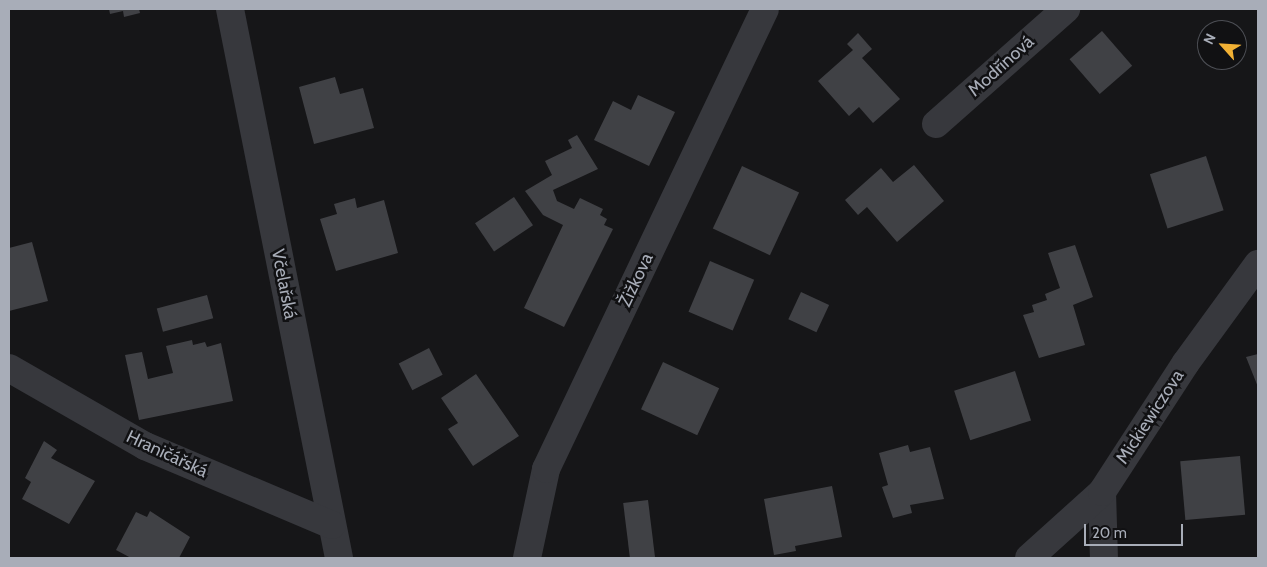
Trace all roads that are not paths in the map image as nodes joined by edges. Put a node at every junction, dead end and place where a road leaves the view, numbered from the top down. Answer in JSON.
{"nodes":[{"id":1,"x":230,"y":9,"type":"edge"},
{"id":2,"x":765,"y":9,"type":"edge"},
{"id":3,"x":1066,"y":9,"type":"edge"},
{"id":4,"x":936,"y":124,"type":"dead end"},
{"id":5,"x":1258,"y":264,"type":"edge"},
{"id":6,"x":9,"y":368,"type":"edge"},
{"id":7,"x":1102,"y":492,"type":"junction"},
{"id":8,"x":332,"y":525,"type":"junction"},
{"id":9,"x":339,"y":558,"type":"edge"},
{"id":10,"x":527,"y":558,"type":"edge"},
{"id":11,"x":1030,"y":558,"type":"edge"},
{"id":12,"x":1104,"y":558,"type":"edge"}],
"edges":[{"from":1,"to":8,"type":"street","name":"Včelařská"},
{"from":2,"to":10,"type":"street","name":"Žižkova"},
{"from":3,"to":4,"type":"street","name":"Modřínová"},
{"from":5,"to":7,"type":"street","name":"Mickiewiczova"},
{"from":6,"to":8,"type":"street","name":"Hraničářská"},
{"from":7,"to":11,"type":"street","name":"Mickiewiczova"},
{"from":7,"to":12,"type":"street"},
{"from":8,"to":9,"type":"street","name":"Včelařská"}]}
